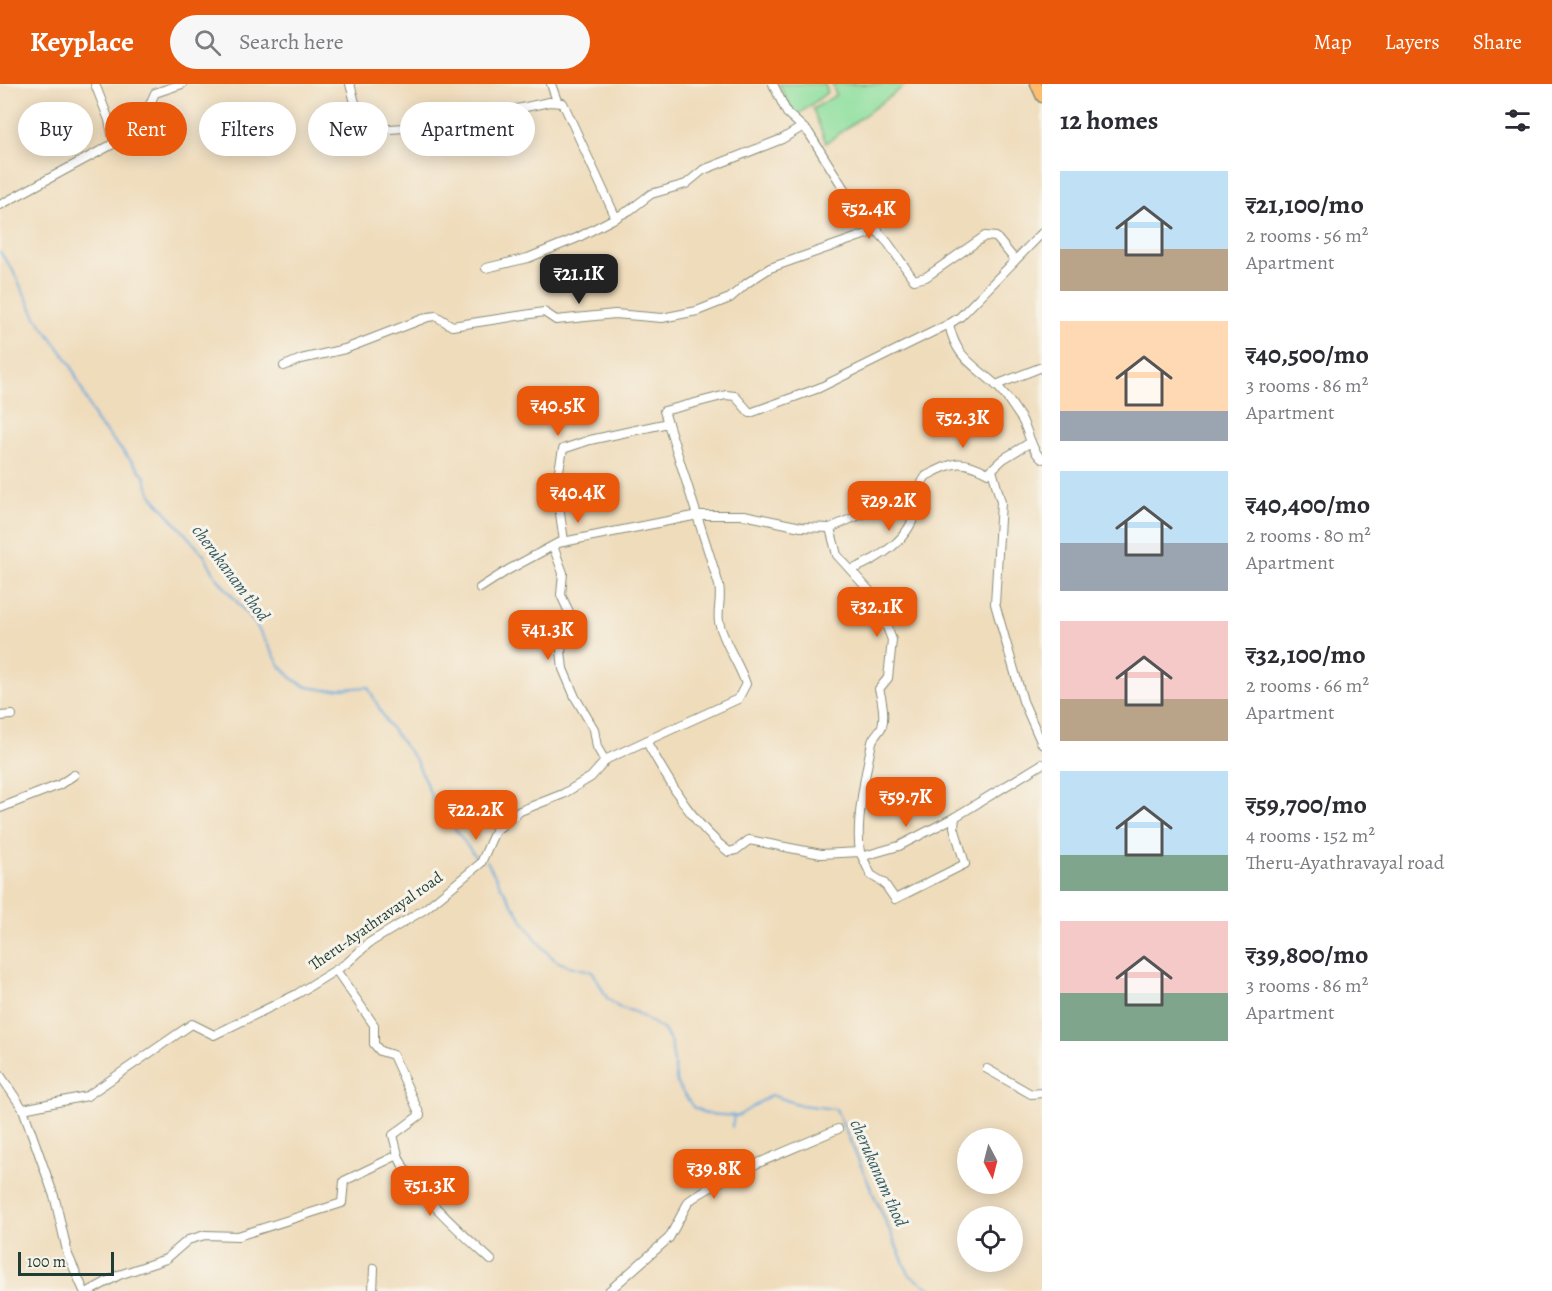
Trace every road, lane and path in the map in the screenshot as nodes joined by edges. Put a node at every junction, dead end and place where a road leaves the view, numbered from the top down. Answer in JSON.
{"nodes":[{"id":1,"x":95,"y":84,"type":"edge"},
{"id":2,"x":182,"y":84,"type":"edge"},
{"id":3,"x":350,"y":84,"type":"edge"},
{"id":4,"x":551,"y":84,"type":"edge"},
{"id":5,"x":773,"y":84,"type":"edge"},
{"id":6,"x":1036,"y":84,"type":"edge"},
{"id":7,"x":1042,"y":97,"type":"edge"},
{"id":8,"x":557,"y":101,"type":"junction"},
{"id":9,"x":151,"y":102,"type":"edge"},
{"id":10,"x":105,"y":110,"type":"edge"},
{"id":11,"x":802,"y":127,"type":"junction"},
{"id":12,"x":105,"y":149,"type":"edge"},
{"id":13,"x":0,"y":205,"type":"edge"},
{"id":14,"x":616,"y":218,"type":"junction"},
{"id":15,"x":878,"y":230,"type":"junction"},
{"id":16,"x":1042,"y":233,"type":"edge"},
{"id":17,"x":1015,"y":260,"type":"junction"},
{"id":18,"x":486,"y":268,"type":"dead end"},
{"id":19,"x":949,"y":324,"type":"junction"},
{"id":20,"x":284,"y":366,"type":"dead end"},
{"id":21,"x":1042,"y":367,"type":"edge"},
{"id":22,"x":996,"y":385,"type":"junction"},
{"id":23,"x":668,"y":423,"type":"junction"},
{"id":24,"x":1031,"y":441,"type":"junction"},
{"id":25,"x":1042,"y":459,"type":"edge"},
{"id":26,"x":992,"y":470,"type":"junction"},
{"id":27,"x":919,"y":489,"type":"junction"},
{"id":28,"x":698,"y":515,"type":"junction"},
{"id":29,"x":830,"y":528,"type":"junction"},
{"id":30,"x":564,"y":541,"type":"junction"},
{"id":31,"x":553,"y":546,"type":"junction"},
{"id":32,"x":851,"y":570,"type":"junction"},
{"id":33,"x":480,"y":588,"type":"dead end"},
{"id":34,"x":12,"y":715,"type":"dead end"},
{"id":35,"x":0,"y":716,"type":"edge"},
{"id":36,"x":646,"y":741,"type":"junction"},
{"id":37,"x":1042,"y":744,"type":"edge"},
{"id":38,"x":605,"y":761,"type":"junction"},
{"id":39,"x":1042,"y":764,"type":"edge"},
{"id":40,"x":74,"y":775,"type":"dead end"},
{"id":41,"x":0,"y":808,"type":"edge"},
{"id":42,"x":955,"y":817,"type":"junction"},
{"id":43,"x":862,"y":854,"type":"junction"},
{"id":44,"x":336,"y":970,"type":"junction"},
{"id":45,"x":987,"y":1069,"type":"dead end"},
{"id":46,"x":0,"y":1075,"type":"edge"},
{"id":47,"x":1042,"y":1093,"type":"edge"},
{"id":48,"x":23,"y":1109,"type":"junction"},
{"id":49,"x":838,"y":1129,"type":"dead end"},
{"id":50,"x":398,"y":1155,"type":"junction"},
{"id":51,"x":491,"y":1260,"type":"dead end"},
{"id":52,"x":374,"y":1268,"type":"dead end"},
{"id":53,"x":84,"y":1291,"type":"edge"},
{"id":54,"x":90,"y":1291,"type":"edge"},
{"id":55,"x":373,"y":1291,"type":"edge"},
{"id":56,"x":609,"y":1291,"type":"edge"}],
"edges":[{"from":1,"to":10,"type":"street"},
{"from":2,"to":9,"type":"street"},
{"from":3,"to":8,"type":"street"},
{"from":4,"to":8,"type":"street"},
{"from":5,"to":11,"type":"street"},
{"from":6,"to":7,"type":"main road"},
{"from":8,"to":14,"type":"street"},
{"from":11,"to":14,"type":"street"},
{"from":11,"to":15,"type":"street"},
{"from":12,"to":13,"type":"street"},
{"from":14,"to":18,"type":"street"},
{"from":15,"to":17,"type":"street"},
{"from":15,"to":20,"type":"street"},
{"from":16,"to":17,"type":"street"},
{"from":17,"to":19,"type":"street"},
{"from":19,"to":22,"type":"street"},
{"from":19,"to":23,"type":"street"},
{"from":21,"to":22,"type":"street"},
{"from":22,"to":24,"type":"street"},
{"from":23,"to":28,"type":"street"},
{"from":23,"to":30,"type":"street"},
{"from":24,"to":25,"type":"street"},
{"from":24,"to":26,"type":"street"},
{"from":26,"to":27,"type":"street"},
{"from":26,"to":37,"type":"street"},
{"from":27,"to":29,"type":"street"},
{"from":27,"to":32,"type":"street"},
{"from":28,"to":29,"type":"street"},
{"from":28,"to":30,"type":"street"},
{"from":28,"to":36,"type":"street","name":"Theru-Ayathravayal road"},
{"from":29,"to":32,"type":"street"},
{"from":30,"to":31,"type":"street"},
{"from":31,"to":33,"type":"street"},
{"from":31,"to":38,"type":"street"},
{"from":32,"to":43,"type":"street"},
{"from":34,"to":35,"type":"street"},
{"from":36,"to":38,"type":"street","name":"Theru-Ayathravayal road"},
{"from":36,"to":43,"type":"street"},
{"from":38,"to":44,"type":"street","name":"Theru-Ayathravayal road"},
{"from":39,"to":42,"type":"street"},
{"from":40,"to":41,"type":"street"},
{"from":42,"to":43,"type":"street"},
{"from":42,"to":43,"type":"street"},
{"from":44,"to":48,"type":"street","name":"Theru-Ayathravayal road"},
{"from":44,"to":50,"type":"street"},
{"from":45,"to":47,"type":"street"},
{"from":46,"to":48,"type":"street"},
{"from":48,"to":53,"type":"street"},
{"from":49,"to":56,"type":"street"},
{"from":50,"to":51,"type":"street"},
{"from":50,"to":54,"type":"street"},
{"from":52,"to":55,"type":"street"}]}
